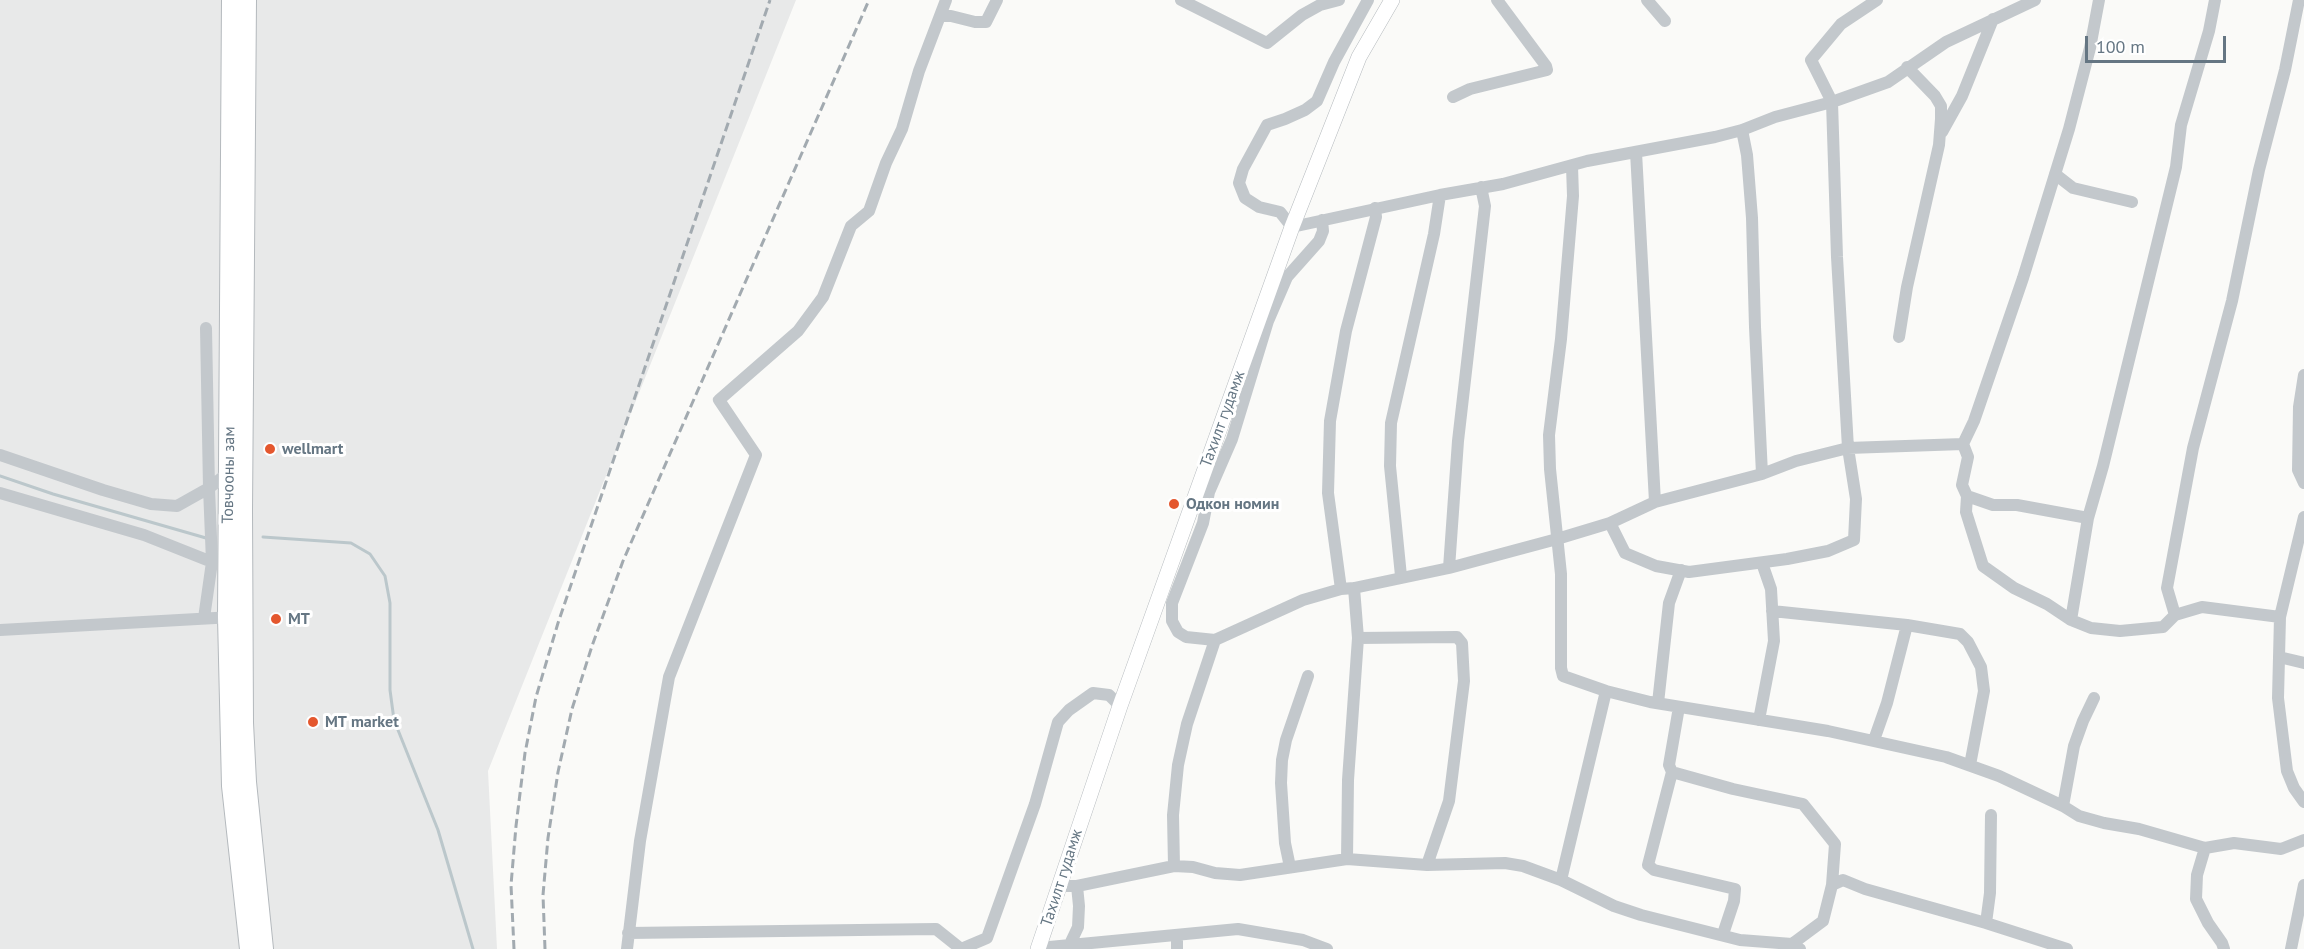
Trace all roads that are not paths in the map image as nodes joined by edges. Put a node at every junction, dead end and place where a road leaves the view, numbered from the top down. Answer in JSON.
{"nodes":[{"id":1,"x":231,"y":0,"type":"edge"},
{"id":2,"x":247,"y":0,"type":"edge"},
{"id":3,"x":946,"y":0,"type":"edge"},
{"id":4,"x":998,"y":0,"type":"edge"},
{"id":5,"x":1181,"y":0,"type":"edge"},
{"id":6,"x":1339,"y":0,"type":"edge"},
{"id":7,"x":1368,"y":0,"type":"edge"},
{"id":8,"x":1392,"y":0,"type":"edge"},
{"id":9,"x":1497,"y":0,"type":"edge"},
{"id":10,"x":1647,"y":0,"type":"edge"},
{"id":11,"x":1877,"y":0,"type":"edge"},
{"id":12,"x":2035,"y":0,"type":"edge"},
{"id":13,"x":2099,"y":0,"type":"edge"},
{"id":14,"x":2216,"y":0,"type":"edge"},
{"id":15,"x":2299,"y":0,"type":"edge"},
{"id":16,"x":940,"y":16,"type":"junction"},
{"id":17,"x":1993,"y":18,"type":"junction"},
{"id":18,"x":1665,"y":21,"type":"dead end"},
{"id":19,"x":1805,"y":48,"type":"dead end"},
{"id":20,"x":1811,"y":60,"type":"junction"},
{"id":21,"x":1907,"y":67,"type":"junction"},
{"id":22,"x":1453,"y":97,"type":"dead end"},
{"id":23,"x":1832,"y":102,"type":"junction"},
{"id":24,"x":1742,"y":130,"type":"junction"},
{"id":25,"x":1940,"y":136,"type":"junction"},
{"id":26,"x":1636,"y":152,"type":"junction"},
{"id":27,"x":1572,"y":166,"type":"junction"},
{"id":28,"x":2055,"y":174,"type":"junction"},
{"id":29,"x":1481,"y":187,"type":"junction"},
{"id":30,"x":1440,"y":195,"type":"junction"},
{"id":31,"x":2132,"y":202,"type":"dead end"},
{"id":32,"x":1375,"y":208,"type":"junction"},
{"id":33,"x":1322,"y":220,"type":"junction"},
{"id":34,"x":1292,"y":227,"type":"junction"},
{"id":35,"x":206,"y":328,"type":"dead end"},
{"id":36,"x":1899,"y":337,"type":"dead end"},
{"id":37,"x":2304,"y":375,"type":"edge"},
{"id":38,"x":1963,"y":444,"type":"junction"},
{"id":39,"x":1848,"y":448,"type":"junction"},
{"id":40,"x":0,"y":455,"type":"edge"},
{"id":41,"x":228,"y":473,"type":"junction"},
{"id":42,"x":1762,"y":474,"type":"junction"},
{"id":43,"x":2304,"y":483,"type":"edge"},
{"id":44,"x":209,"y":488,"type":"junction"},
{"id":45,"x":1204,"y":489,"type":"junction"},
{"id":46,"x":0,"y":493,"type":"edge"},
{"id":47,"x":1967,"y":496,"type":"junction"},
{"id":48,"x":1655,"y":502,"type":"junction"},
{"id":49,"x":2304,"y":517,"type":"edge"},
{"id":50,"x":2088,"y":518,"type":"junction"},
{"id":51,"x":1610,"y":523,"type":"junction"},
{"id":52,"x":1557,"y":539,"type":"junction"},
{"id":53,"x":212,"y":562,"type":"junction"},
{"id":54,"x":1762,"y":563,"type":"junction"},
{"id":55,"x":1449,"y":568,"type":"junction"},
{"id":56,"x":1681,"y":570,"type":"junction"},
{"id":57,"x":1401,"y":576,"type":"junction"},
{"id":58,"x":1171,"y":587,"type":"junction"},
{"id":59,"x":1347,"y":588,"type":"junction"},
{"id":60,"x":1773,"y":611,"type":"junction"},
{"id":61,"x":2175,"y":615,"type":"junction"},
{"id":62,"x":235,"y":617,"type":"junction"},
{"id":63,"x":204,"y":618,"type":"junction"},
{"id":64,"x":2280,"y":618,"type":"junction"},
{"id":65,"x":2071,"y":620,"type":"junction"},
{"id":66,"x":1908,"y":625,"type":"junction"},
{"id":67,"x":0,"y":630,"type":"edge"},
{"id":68,"x":1358,"y":638,"type":"junction"},
{"id":69,"x":1215,"y":640,"type":"junction"},
{"id":70,"x":2279,"y":657,"type":"junction"},
{"id":71,"x":2304,"y":663,"type":"edge"},
{"id":72,"x":1308,"y":676,"type":"dead end"},
{"id":73,"x":1606,"y":691,"type":"junction"},
{"id":74,"x":2094,"y":698,"type":"dead end"},
{"id":75,"x":1658,"y":703,"type":"junction"},
{"id":76,"x":1120,"y":706,"type":"junction"},
{"id":77,"x":1679,"y":707,"type":"junction"},
{"id":78,"x":1759,"y":720,"type":"junction"},
{"id":79,"x":1874,"y":740,"type":"junction"},
{"id":80,"x":1970,"y":765,"type":"junction"},
{"id":81,"x":1672,"y":772,"type":"junction"},
{"id":82,"x":2303,"y":800,"type":"edge"},
{"id":83,"x":2063,"y":806,"type":"junction"},
{"id":84,"x":1991,"y":815,"type":"dead end"},
{"id":85,"x":2304,"y":840,"type":"edge"},
{"id":86,"x":2205,"y":848,"type":"junction"},
{"id":87,"x":1347,"y":859,"type":"junction"},
{"id":88,"x":1427,"y":865,"type":"junction"},
{"id":89,"x":1174,"y":866,"type":"junction"},
{"id":90,"x":1290,"y":867,"type":"junction"},
{"id":91,"x":1561,"y":880,"type":"junction"},
{"id":92,"x":1832,"y":885,"type":"junction"},
{"id":93,"x":2304,"y":885,"type":"edge"},
{"id":94,"x":1058,"y":886,"type":"junction"},
{"id":95,"x":1077,"y":886,"type":"junction"},
{"id":96,"x":1986,"y":923,"type":"junction"},
{"id":97,"x":628,"y":933,"type":"junction"},
{"id":98,"x":1724,"y":934,"type":"junction"},
{"id":99,"x":1177,"y":935,"type":"junction"},
{"id":100,"x":1070,"y":944,"type":"junction"},
{"id":101,"x":1122,"y":944,"type":"edge"},
{"id":102,"x":1796,"y":947,"type":"edge"},
{"id":103,"x":1323,"y":948,"type":"edge"},
{"id":104,"x":249,"y":949,"type":"edge"},
{"id":105,"x":264,"y":949,"type":"edge"},
{"id":106,"x":627,"y":949,"type":"edge"},
{"id":107,"x":1039,"y":949,"type":"edge"},
{"id":108,"x":1177,"y":949,"type":"edge"},
{"id":109,"x":2067,"y":949,"type":"edge"},
{"id":110,"x":2224,"y":949,"type":"edge"},
{"id":111,"x":2291,"y":949,"type":"edge"}],
"edges":[{"from":1,"to":41,"type":"highway","name":"Товчооны зам"},
{"from":2,"to":62,"type":"highway","name":"Товчооны зам"},
{"from":3,"to":16,"type":"street"},
{"from":4,"to":16,"type":"street"},
{"from":5,"to":6,"type":"street"},
{"from":7,"to":34,"type":"street"},
{"from":8,"to":34,"type":"main road","name":"Тахилт гудамж"},
{"from":9,"to":22,"type":"street"},
{"from":10,"to":18,"type":"street"},
{"from":11,"to":20,"type":"street"},
{"from":12,"to":17,"type":"street"},
{"from":13,"to":28,"type":"street"},
{"from":14,"to":50,"type":"street"},
{"from":15,"to":61,"type":"street"},
{"from":16,"to":97,"type":"street"},
{"from":17,"to":21,"type":"street"},
{"from":17,"to":25,"type":"street"},
{"from":19,"to":20,"type":"street"},
{"from":20,"to":23,"type":"street"},
{"from":21,"to":23,"type":"street"},
{"from":21,"to":25,"type":"street"},
{"from":23,"to":24,"type":"street"},
{"from":23,"to":39,"type":"street"},
{"from":24,"to":26,"type":"street"},
{"from":24,"to":42,"type":"street"},
{"from":25,"to":36,"type":"street"},
{"from":26,"to":27,"type":"street"},
{"from":26,"to":48,"type":"street"},
{"from":27,"to":29,"type":"street"},
{"from":27,"to":52,"type":"street"},
{"from":28,"to":31,"type":"street"},
{"from":28,"to":38,"type":"street"},
{"from":29,"to":30,"type":"street"},
{"from":29,"to":55,"type":"street"},
{"from":30,"to":32,"type":"street"},
{"from":30,"to":57,"type":"street"},
{"from":32,"to":33,"type":"street"},
{"from":32,"to":59,"type":"street"},
{"from":33,"to":34,"type":"street"},
{"from":33,"to":45,"type":"street"},
{"from":34,"to":45,"type":"main road","name":"Тахилт гудамж"},
{"from":35,"to":44,"type":"street"},
{"from":37,"to":43,"type":"street"},
{"from":38,"to":39,"type":"street"},
{"from":38,"to":47,"type":"street"},
{"from":39,"to":42,"type":"street"},
{"from":39,"to":54,"type":"street"},
{"from":40,"to":44,"type":"street"},
{"from":41,"to":44,"type":"street"},
{"from":41,"to":62,"type":"highway","name":"Товчооны зам"},
{"from":42,"to":48,"type":"street"},
{"from":44,"to":53,"type":"street"},
{"from":45,"to":58,"type":"main road","name":"Тахилт гудамж"},
{"from":46,"to":53,"type":"street"},
{"from":47,"to":50,"type":"street"},
{"from":47,"to":65,"type":"street"},
{"from":48,"to":51,"type":"street"},
{"from":49,"to":64,"type":"street"},
{"from":50,"to":65,"type":"street"},
{"from":51,"to":52,"type":"street"},
{"from":51,"to":56,"type":"street"},
{"from":52,"to":55,"type":"street"},
{"from":52,"to":73,"type":"street"},
{"from":53,"to":63,"type":"street"},
{"from":54,"to":56,"type":"street"},
{"from":54,"to":60,"type":"street"},
{"from":55,"to":57,"type":"street"},
{"from":56,"to":75,"type":"street"},
{"from":57,"to":59,"type":"street"},
{"from":58,"to":69,"type":"street"},
{"from":58,"to":76,"type":"main road","name":"Тахилт гудамж"},
{"from":59,"to":68,"type":"street"},
{"from":59,"to":69,"type":"street"},
{"from":60,"to":66,"type":"street"},
{"from":60,"to":78,"type":"street"},
{"from":61,"to":64,"type":"street"},
{"from":61,"to":65,"type":"street"},
{"from":62,"to":63,"type":"street"},
{"from":62,"to":104,"type":"highway","name":"Товчооны зам"},
{"from":62,"to":105,"type":"highway","name":"Товчооны зам"},
{"from":63,"to":67,"type":"street"},
{"from":64,"to":70,"type":"street"},
{"from":66,"to":79,"type":"street"},
{"from":66,"to":80,"type":"street"},
{"from":68,"to":87,"type":"street"},
{"from":68,"to":88,"type":"street"},
{"from":69,"to":89,"type":"street"},
{"from":70,"to":71,"type":"street"},
{"from":70,"to":82,"type":"street"},
{"from":72,"to":90,"type":"street"},
{"from":73,"to":75,"type":"street"},
{"from":73,"to":91,"type":"street"},
{"from":74,"to":83,"type":"street"},
{"from":75,"to":77,"type":"street"},
{"from":76,"to":94,"type":"main road","name":"Тахилт гудамж"},
{"from":76,"to":97,"type":"street"},
{"from":77,"to":78,"type":"street"},
{"from":77,"to":81,"type":"street"},
{"from":78,"to":79,"type":"street"},
{"from":79,"to":80,"type":"street"},
{"from":80,"to":83,"type":"street"},
{"from":81,"to":92,"type":"street"},
{"from":81,"to":98,"type":"street"},
{"from":83,"to":86,"type":"street"},
{"from":84,"to":96,"type":"street"},
{"from":85,"to":86,"type":"street"},
{"from":86,"to":110,"type":"street"},
{"from":87,"to":88,"type":"street"},
{"from":87,"to":90,"type":"street"},
{"from":88,"to":91,"type":"street"},
{"from":89,"to":90,"type":"street"},
{"from":89,"to":95,"type":"street"},
{"from":91,"to":98,"type":"street"},
{"from":92,"to":96,"type":"street"},
{"from":92,"to":102,"type":"street"},
{"from":93,"to":111,"type":"street"},
{"from":94,"to":95,"type":"street"},
{"from":94,"to":107,"type":"main road","name":"Тахилт гудамж"},
{"from":95,"to":100,"type":"street"},
{"from":96,"to":109,"type":"street"},
{"from":97,"to":106,"type":"street"},
{"from":98,"to":102,"type":"street"},
{"from":99,"to":101,"type":"street"},
{"from":99,"to":103,"type":"street"},
{"from":99,"to":108,"type":"street"},
{"from":100,"to":101,"type":"street"},
{"from":100,"to":107,"type":"street"}]}
